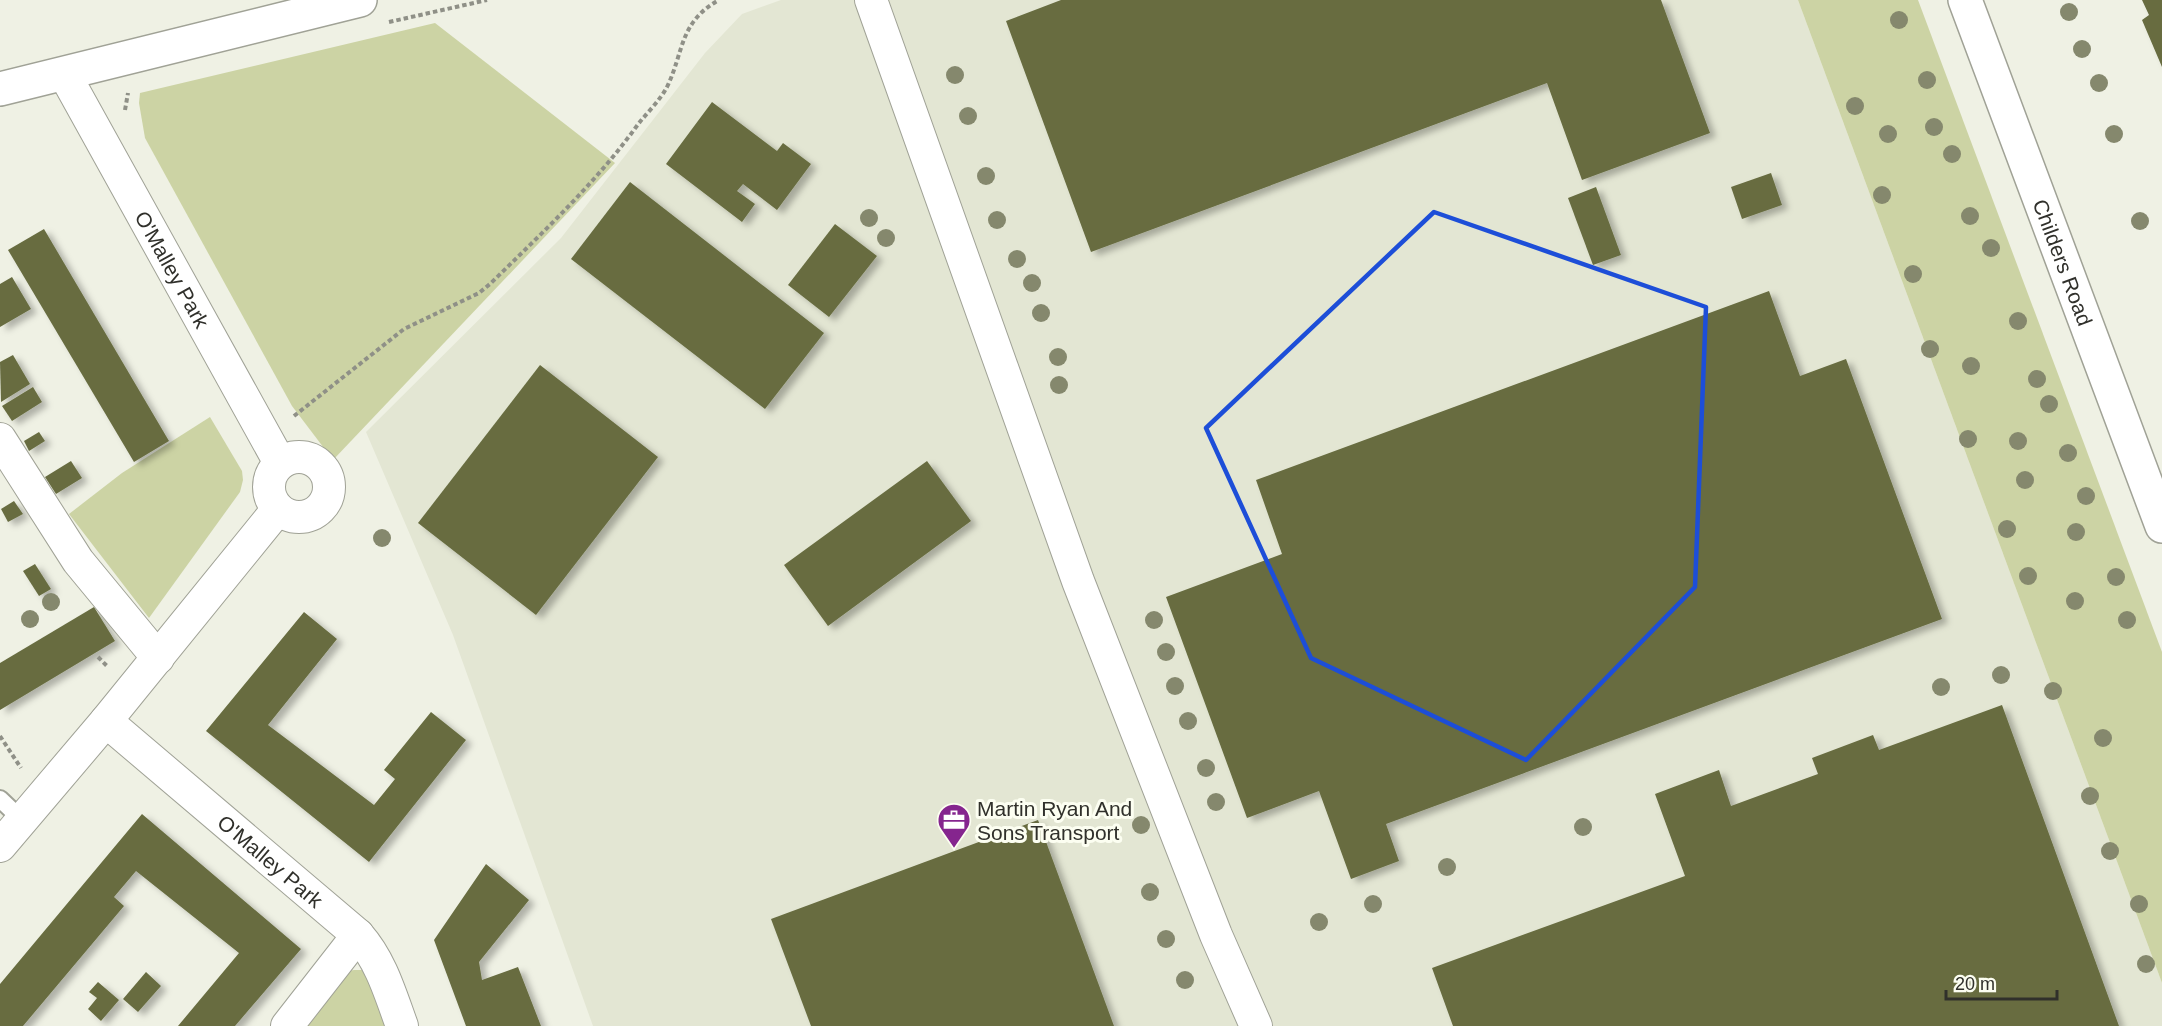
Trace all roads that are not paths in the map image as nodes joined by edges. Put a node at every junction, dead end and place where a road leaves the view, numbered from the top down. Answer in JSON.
{"nodes":[{"id":1,"x":871,"y":0,"type":"edge"},
{"id":2,"x":1965,"y":0,"type":"edge"},
{"id":3,"x":354,"y":7,"type":"edge"},
{"id":4,"x":65,"y":75,"type":"junction"},
{"id":5,"x":0,"y":89,"type":"edge"},
{"id":6,"x":0,"y":439,"type":"edge"},
{"id":7,"x":280,"y":463,"type":"junction"},
{"id":8,"x":278,"y":509,"type":"junction"},
{"id":9,"x":2162,"y":525,"type":"edge"},
{"id":10,"x":158,"y":658,"type":"junction"},
{"id":11,"x":106,"y":721,"type":"junction"},
{"id":12,"x":11,"y":810,"type":"edge"},
{"id":13,"x":0,"y":846,"type":"edge"},
{"id":14,"x":358,"y":935,"type":"junction"},
{"id":15,"x":1251,"y":1023,"type":"edge"},
{"id":16,"x":287,"y":1026,"type":"edge"},
{"id":17,"x":402,"y":1026,"type":"edge"}],
"edges":[{"from":1,"to":15,"type":"street"},
{"from":2,"to":9,"type":"main road","name":"Childers Road"},
{"from":3,"to":4,"type":"main road"},
{"from":4,"to":5,"type":"main road"},
{"from":4,"to":7,"type":"street","name":"O'Malley Park"},
{"from":6,"to":10,"type":"street"},
{"from":7,"to":8,"type":"street"},
{"from":7,"to":8,"type":"street"},
{"from":8,"to":10,"type":"street"},
{"from":10,"to":11,"type":"street"},
{"from":11,"to":12,"type":"street"},
{"from":11,"to":14,"type":"street","name":"O'Malley Park"},
{"from":12,"to":13,"type":"street"},
{"from":14,"to":16,"type":"street"},
{"from":14,"to":17,"type":"street","name":"O'Malley Park"}]}
